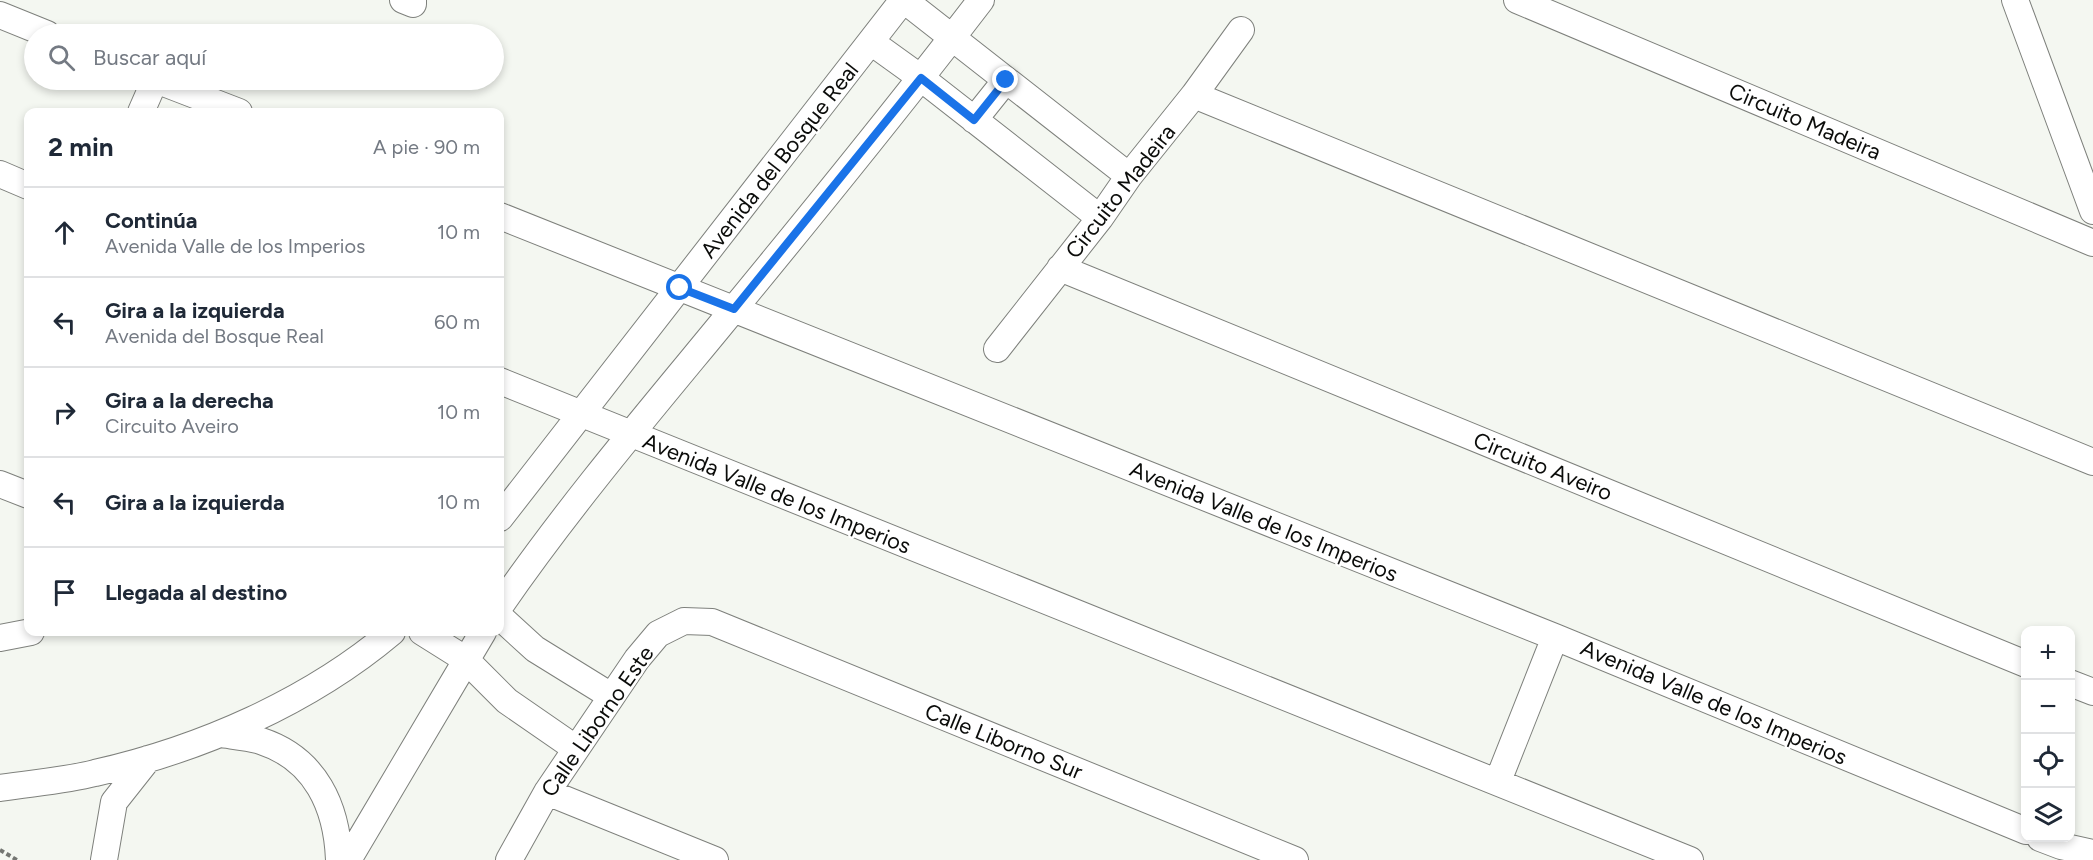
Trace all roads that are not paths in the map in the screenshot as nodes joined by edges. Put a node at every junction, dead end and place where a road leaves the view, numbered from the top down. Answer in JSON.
{"nodes":[{"id":1,"x":904,"y":0,"type":"edge"},
{"id":2,"x":981,"y":0,"type":"edge"},
{"id":3,"x":1517,"y":0,"type":"edge"},
{"id":4,"x":2015,"y":0,"type":"edge"},
{"id":5,"x":0,"y":15,"type":"edge"},
{"id":6,"x":24,"y":25,"type":"edge"},
{"id":7,"x":1241,"y":30,"type":"dead end"},
{"id":8,"x":951,"y":38,"type":"junction"},
{"id":9,"x":871,"y":42,"type":"junction"},
{"id":10,"x":921,"y":78,"type":"junction"},
{"id":11,"x":1006,"y":80,"type":"junction"},
{"id":12,"x":151,"y":90,"type":"edge"},
{"id":13,"x":182,"y":90,"type":"edge"},
{"id":14,"x":1194,"y":95,"type":"junction"},
{"id":15,"x":143,"y":108,"type":"edge"},
{"id":16,"x":229,"y":108,"type":"edge"},
{"id":17,"x":974,"y":120,"type":"junction"},
{"id":18,"x":0,"y":174,"type":"edge"},
{"id":19,"x":1129,"y":176,"type":"junction"},
{"id":20,"x":24,"y":184,"type":"edge"},
{"id":21,"x":2093,"y":211,"type":"edge"},
{"id":22,"x":504,"y":218,"type":"edge"},
{"id":23,"x":1100,"y":218,"type":"junction"},
{"id":24,"x":2093,"y":243,"type":"edge"},
{"id":25,"x":1060,"y":268,"type":"junction"},
{"id":26,"x":680,"y":288,"type":"junction"},
{"id":27,"x":734,"y":309,"type":"junction"},
{"id":28,"x":997,"y":349,"type":"dead end"},
{"id":29,"x":504,"y":383,"type":"edge"},
{"id":30,"x":582,"y":415,"type":"junction"},
{"id":31,"x":631,"y":434,"type":"junction"},
{"id":32,"x":2093,"y":462,"type":"edge"},
{"id":33,"x":0,"y":484,"type":"edge"},
{"id":34,"x":24,"y":493,"type":"edge"},
{"id":35,"x":504,"y":513,"type":"edge"},
{"id":36,"x":504,"y":600,"type":"edge"},
{"id":37,"x":504,"y":621,"type":"edge"},
{"id":38,"x":712,"y":622,"type":"joint"},
{"id":39,"x":24,"y":633,"type":"edge"},
{"id":40,"x":388,"y":636,"type":"edge"},
{"id":41,"x":428,"y":636,"type":"edge"},
{"id":42,"x":480,"y":636,"type":"edge"},
{"id":43,"x":1555,"y":637,"type":"junction"},
{"id":44,"x":0,"y":638,"type":"edge"},
{"id":45,"x":465,"y":659,"type":"junction"},
{"id":46,"x":2021,"y":662,"type":"edge"},
{"id":47,"x":2075,"y":685,"type":"edge"},
{"id":48,"x":2093,"y":692,"type":"edge"},
{"id":49,"x":611,"y":696,"type":"junction"},
{"id":50,"x":220,"y":734,"type":"junction"},
{"id":51,"x":575,"y":748,"type":"junction"},
{"id":52,"x":148,"y":759,"type":"junction"},
{"id":53,"x":1497,"y":781,"type":"junction"},
{"id":54,"x":0,"y":788,"type":"edge"},
{"id":55,"x":547,"y":792,"type":"junction"},
{"id":56,"x":2021,"y":829,"type":"edge"},
{"id":57,"x":2052,"y":842,"type":"edge"},
{"id":58,"x":2093,"y":853,"type":"edge"},
{"id":59,"x":104,"y":860,"type":"edge"},
{"id":60,"x":339,"y":860,"type":"edge"},
{"id":61,"x":348,"y":860,"type":"edge"},
{"id":62,"x":509,"y":860,"type":"edge"},
{"id":63,"x":715,"y":860,"type":"edge"},
{"id":64,"x":1295,"y":860,"type":"edge"},
{"id":65,"x":1690,"y":860,"type":"edge"}],
"edges":[{"from":1,"to":8,"type":"street"},
{"from":1,"to":9,"type":"street","name":"Avenida del Bosque Real"},
{"from":2,"to":8,"type":"street"},
{"from":3,"to":24,"type":"street","name":"Circuito Madeira"},
{"from":4,"to":21,"type":"street"},
{"from":5,"to":6,"type":"street"},
{"from":7,"to":14,"type":"street","name":"Circuito Madeira"},
{"from":8,"to":10,"type":"street"},
{"from":8,"to":11,"type":"street"},
{"from":9,"to":10,"type":"street"},
{"from":9,"to":26,"type":"street","name":"Avenida del Bosque Real"},
{"from":10,"to":17,"type":"street"},
{"from":10,"to":27,"type":"street"},
{"from":11,"to":17,"type":"street"},
{"from":11,"to":19,"type":"street"},
{"from":12,"to":15,"type":"street"},
{"from":13,"to":16,"type":"street"},
{"from":14,"to":19,"type":"street","name":"Circuito Madeira"},
{"from":14,"to":32,"type":"street"},
{"from":17,"to":23,"type":"street"},
{"from":18,"to":20,"type":"street"},
{"from":19,"to":23,"type":"street","name":"Circuito Madeira"},
{"from":22,"to":26,"type":"street","name":"Avenida Valle de los Imperios"},
{"from":23,"to":25,"type":"street","name":"Circuito Madeira"},
{"from":25,"to":28,"type":"street","name":"Circuito Madeira"},
{"from":25,"to":46,"type":"street","name":"Circuito Aveiro"},
{"from":26,"to":27,"type":"street","name":"Avenida Valle de los Imperios"},
{"from":26,"to":30,"type":"street","name":"Avenida del Bosque Real"},
{"from":27,"to":31,"type":"street"},
{"from":27,"to":43,"type":"street","name":"Avenida Valle de los Imperios"},
{"from":29,"to":30,"type":"street","name":"Avenida Valle de los Imperios"},
{"from":30,"to":31,"type":"street","name":"Avenida Valle de los Imperios"},
{"from":30,"to":35,"type":"street","name":"Avenida del Bosque Real"},
{"from":31,"to":36,"type":"street"},
{"from":31,"to":53,"type":"street","name":"Avenida Valle de los Imperios"},
{"from":33,"to":34,"type":"street"},
{"from":37,"to":49,"type":"street"},
{"from":38,"to":49,"type":"street","name":"Calle Liborno Este"},
{"from":38,"to":64,"type":"street","name":"Calle Liborno Sur"},
{"from":39,"to":44,"type":"street"},
{"from":40,"to":50,"type":"street"},
{"from":41,"to":45,"type":"street"},
{"from":42,"to":45,"type":"street"},
{"from":43,"to":53,"type":"street"},
{"from":43,"to":56,"type":"street","name":"Avenida Valle de los Imperios"},
{"from":45,"to":51,"type":"street"},
{"from":45,"to":61,"type":"street"},
{"from":47,"to":48,"type":"street"},
{"from":49,"to":51,"type":"street","name":"Calle Liborno Este"},
{"from":50,"to":52,"type":"street"},
{"from":50,"to":60,"type":"street"},
{"from":51,"to":55,"type":"street","name":"Calle Liborno Este"},
{"from":52,"to":54,"type":"street"},
{"from":52,"to":59,"type":"street"},
{"from":53,"to":65,"type":"street","name":"Avenida Valle de los Imperios"},
{"from":55,"to":62,"type":"street","name":"Calle Liborno Este"},
{"from":55,"to":63,"type":"street"},
{"from":57,"to":58,"type":"street"}]}
